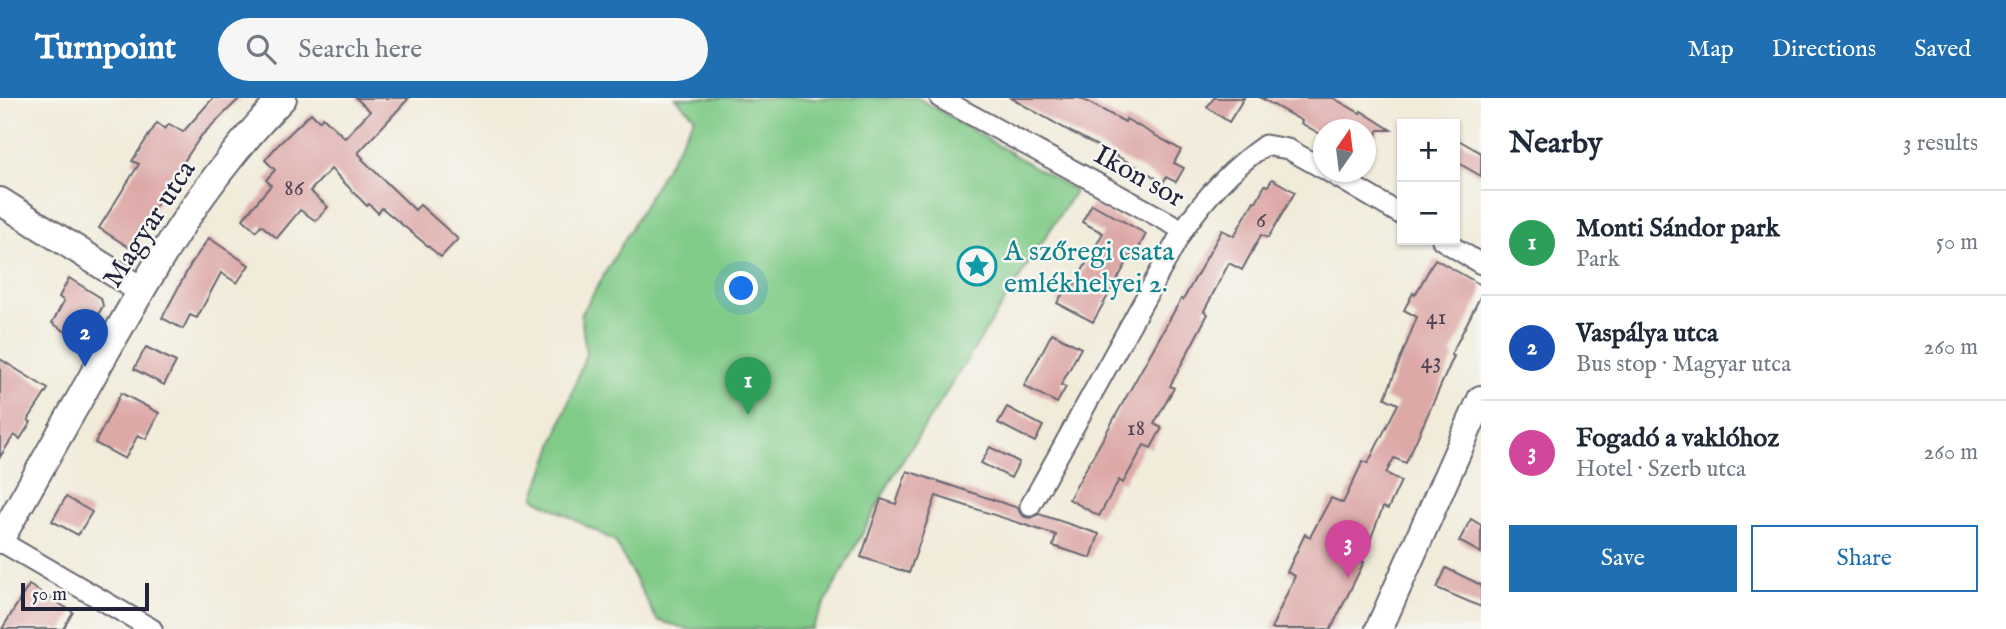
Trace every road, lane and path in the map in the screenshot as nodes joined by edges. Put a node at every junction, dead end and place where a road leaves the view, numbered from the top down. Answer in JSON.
{"nodes":[{"id":1,"x":283,"y":98,"type":"edge"},
{"id":2,"x":940,"y":98,"type":"edge"},
{"id":3,"x":1313,"y":163,"type":"edge"},
{"id":4,"x":1346,"y":182,"type":"edge"},
{"id":5,"x":0,"y":201,"type":"edge"},
{"id":6,"x":1397,"y":212,"type":"edge"},
{"id":7,"x":1183,"y":230,"type":"junction"},
{"id":8,"x":1450,"y":245,"type":"edge"},
{"id":9,"x":1481,"y":264,"type":"edge"},
{"id":10,"x":141,"y":290,"type":"junction"},
{"id":11,"x":1481,"y":399,"type":"edge"},
{"id":12,"x":1030,"y":506,"type":"dead end"},
{"id":13,"x":0,"y":541,"type":"edge"},
{"id":14,"x":152,"y":629,"type":"edge"},
{"id":15,"x":1378,"y":629,"type":"edge"}],
"edges":[{"from":1,"to":10,"type":"street","name":"Magyar utca"},
{"from":2,"to":7,"type":"street","name":"Ikon sor"},
{"from":3,"to":7,"type":"street"},
{"from":4,"to":6,"type":"street"},
{"from":5,"to":10,"type":"street"},
{"from":7,"to":12,"type":"street","name":"Ikon sor"},
{"from":8,"to":9,"type":"street"},
{"from":10,"to":13,"type":"street","name":"Magyar utca"},
{"from":11,"to":15,"type":"street"},
{"from":13,"to":14,"type":"street"}]}
